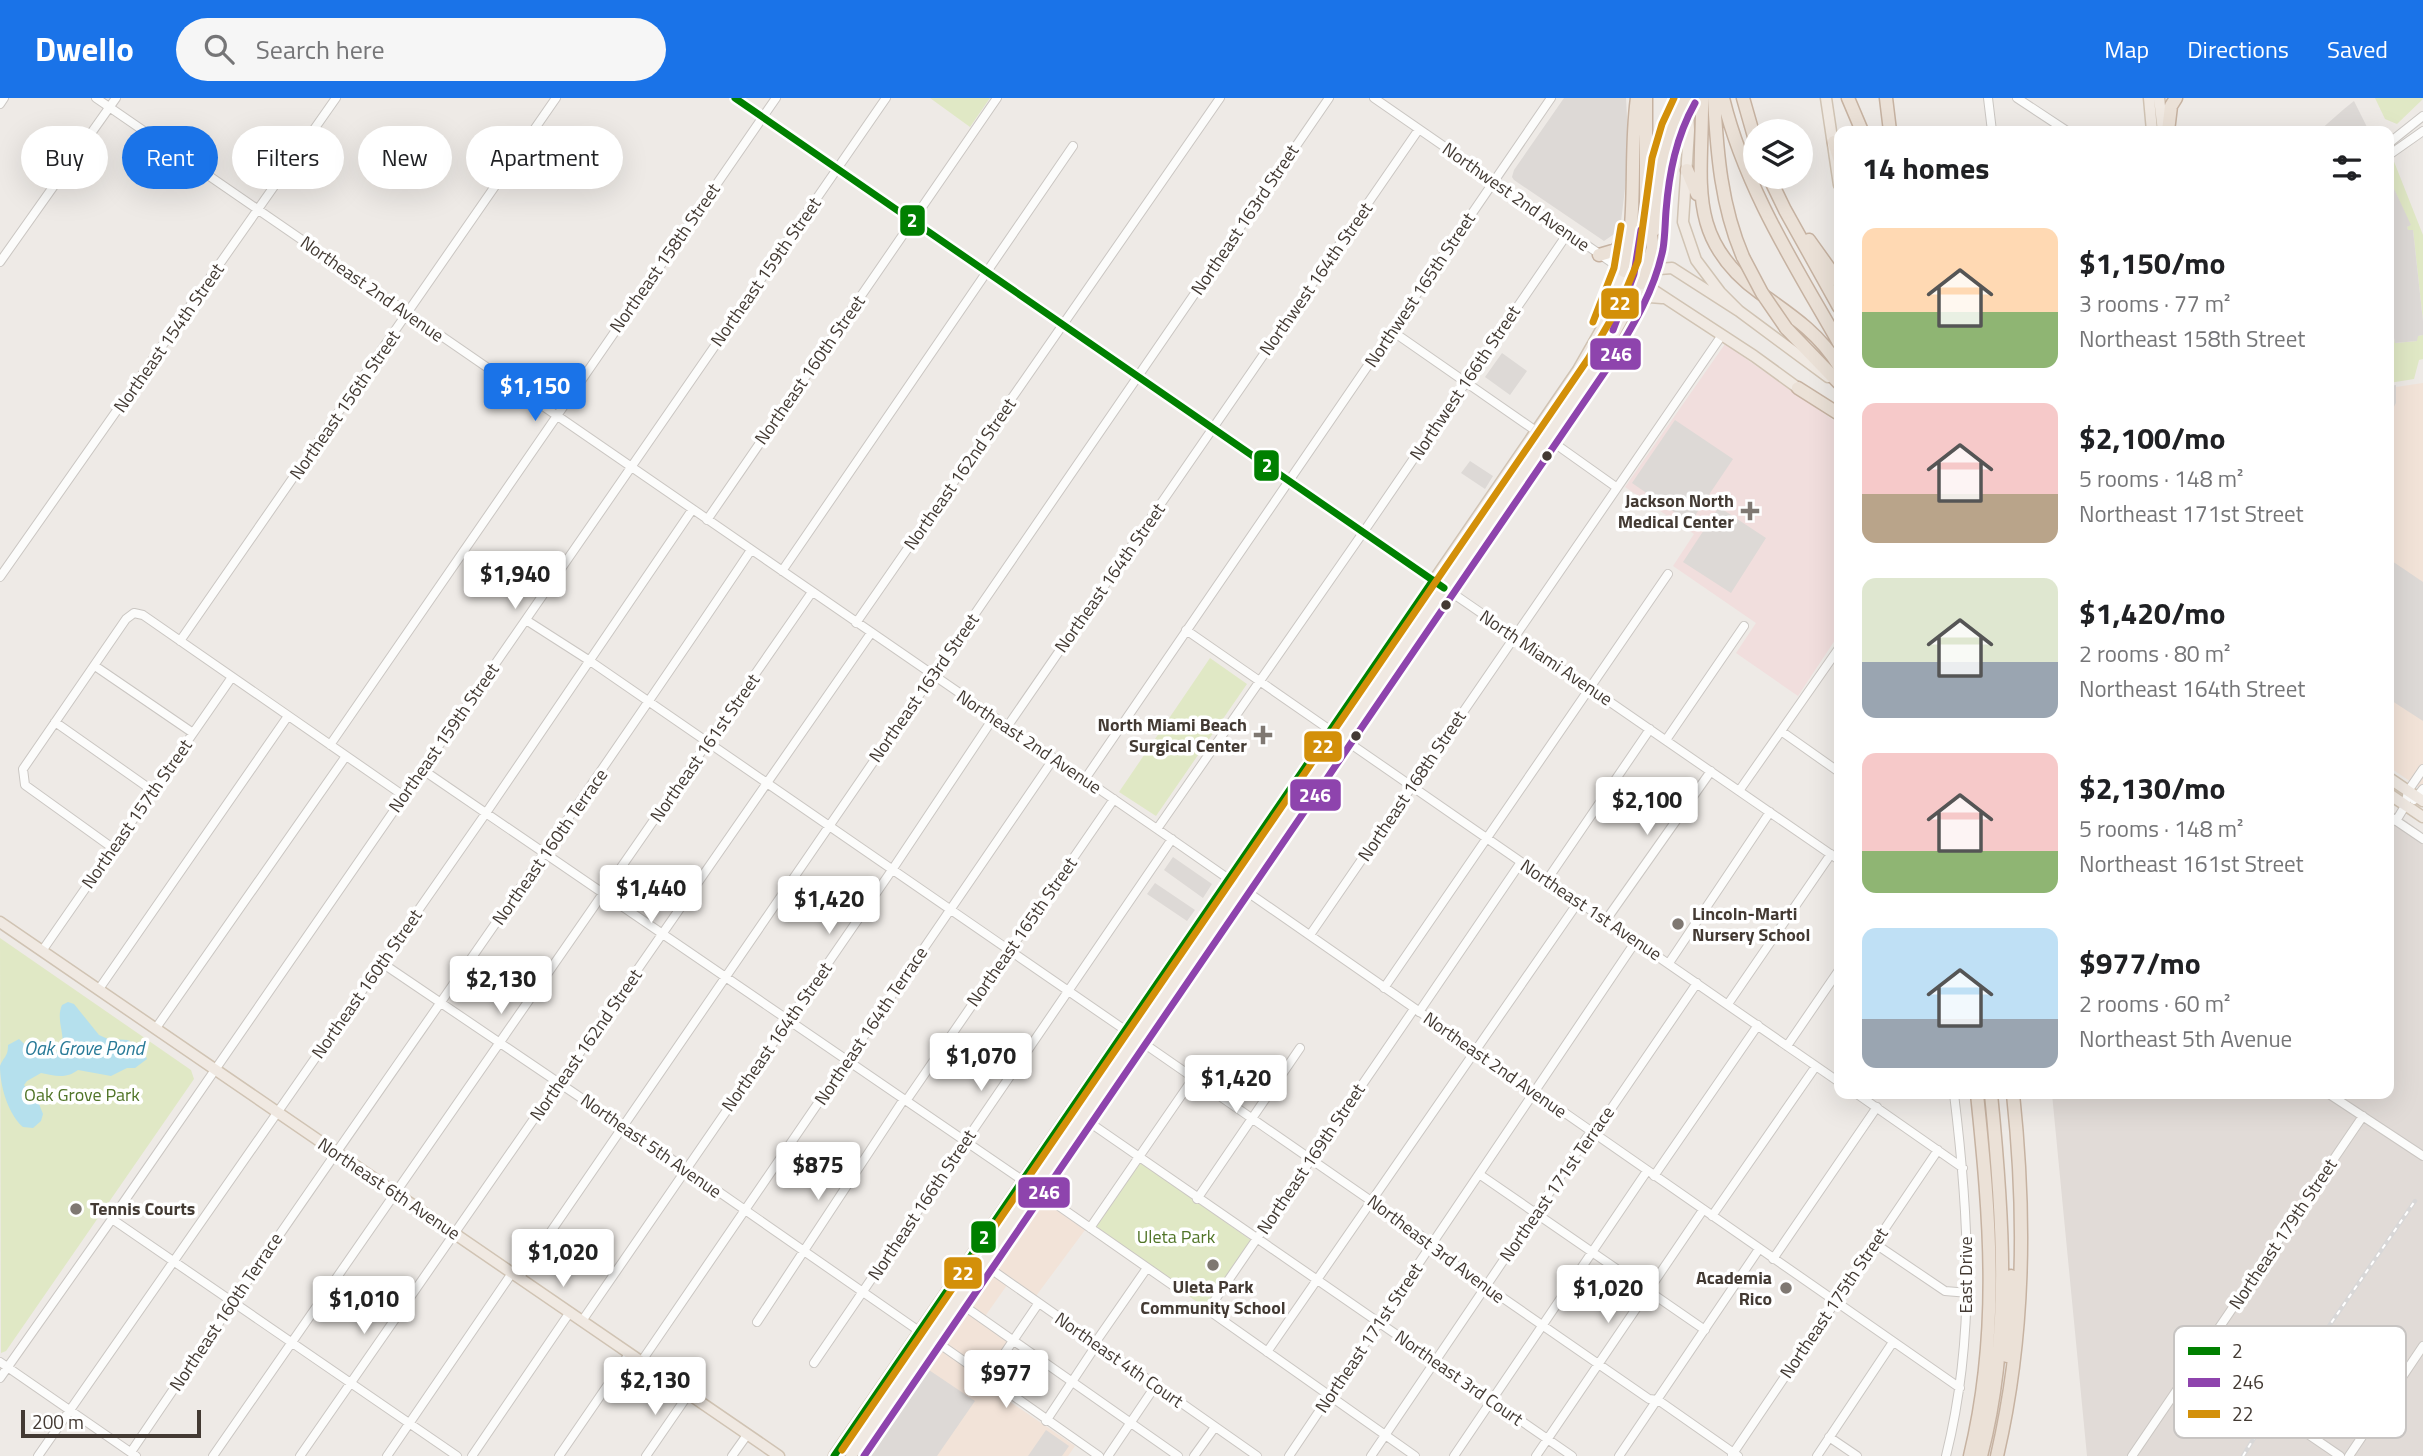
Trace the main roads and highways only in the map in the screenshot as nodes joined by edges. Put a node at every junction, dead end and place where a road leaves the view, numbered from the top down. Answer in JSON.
{"nodes":[{"id":1,"x":1631,"y":98,"type":"edge"},
{"id":2,"x":1637,"y":98,"type":"edge"},
{"id":3,"x":1646,"y":98,"type":"edge"},
{"id":4,"x":1686,"y":98,"type":"edge"},
{"id":5,"x":1702,"y":98,"type":"edge"},
{"id":6,"x":1713,"y":98,"type":"edge"},
{"id":7,"x":1723,"y":98,"type":"edge"},
{"id":8,"x":1743,"y":98,"type":"edge"},
{"id":9,"x":1826,"y":98,"type":"edge"},
{"id":10,"x":1847,"y":98,"type":"edge"},
{"id":11,"x":1886,"y":98,"type":"edge"},
{"id":12,"x":1894,"y":98,"type":"edge"},
{"id":13,"x":2149,"y":98,"type":"edge"},
{"id":14,"x":2159,"y":98,"type":"edge"},
{"id":15,"x":2176,"y":98,"type":"edge"},
{"id":16,"x":1749,"y":119,"type":"edge"},
{"id":17,"x":1634,"y":123,"type":"junction"},
{"id":18,"x":1859,"y":126,"type":"edge"},
{"id":19,"x":1889,"y":126,"type":"edge"},
{"id":20,"x":1897,"y":126,"type":"edge"},
{"id":21,"x":2152,"y":126,"type":"edge"},
{"id":22,"x":2164,"y":126,"type":"edge"},
{"id":23,"x":2166,"y":126,"type":"edge"},
{"id":24,"x":1834,"y":142,"type":"joint"},
{"id":25,"x":1834,"y":158,"type":"edge"},
{"id":26,"x":1687,"y":170,"type":"junction"},
{"id":27,"x":1775,"y":189,"type":"edge"},
{"id":28,"x":1703,"y":211,"type":"junction"},
{"id":29,"x":1790,"y":221,"type":"junction"},
{"id":30,"x":1631,"y":228,"type":"junction"},
{"id":31,"x":1653,"y":248,"type":"junction"},
{"id":32,"x":1599,"y":255,"type":"road end"},
{"id":33,"x":1624,"y":271,"type":"junction"},
{"id":34,"x":1834,"y":275,"type":"edge"},
{"id":35,"x":1642,"y":283,"type":"junction"},
{"id":36,"x":1665,"y":298,"type":"junction"},
{"id":37,"x":1834,"y":298,"type":"edge"},
{"id":38,"x":1739,"y":312,"type":"junction"},
{"id":39,"x":1624,"y":318,"type":"junction"},
{"id":40,"x":1834,"y":334,"type":"edge"},
{"id":41,"x":1604,"y":353,"type":"junction"},
{"id":42,"x":1834,"y":359,"type":"edge"},
{"id":43,"x":1834,"y":378,"type":"edge"},
{"id":44,"x":1834,"y":379,"type":"edge"},
{"id":45,"x":1798,"y":388,"type":"joint"},
{"id":46,"x":1834,"y":411,"type":"edge"},
{"id":47,"x":1536,"y":431,"type":"junction"},
{"id":48,"x":1535,"y":456,"type":"junction"},
{"id":49,"x":1341,"y":714,"type":"junction"},
{"id":50,"x":1330,"y":730,"type":"junction"},
{"id":51,"x":1342,"y":737,"type":"junction"},
{"id":52,"x":1329,"y":756,"type":"junction"},
{"id":53,"x":2394,"y":781,"type":"edge"},
{"id":54,"x":2418,"y":795,"type":"edge"},
{"id":55,"x":2394,"y":798,"type":"edge"},
{"id":56,"x":2423,"y":817,"type":"edge"},
{"id":57,"x":0,"y":922,"type":"edge"},
{"id":58,"x":1140,"y":1008,"type":"junction"},
{"id":59,"x":1125,"y":1030,"type":"junction"},
{"id":60,"x":1136,"y":1038,"type":"junction"},
{"id":61,"x":1124,"y":1056,"type":"junction"},
{"id":62,"x":1977,"y":1099,"type":"edge"},
{"id":63,"x":1992,"y":1099,"type":"edge"},
{"id":64,"x":1999,"y":1099,"type":"edge"},
{"id":65,"x":2013,"y":1099,"type":"edge"},
{"id":66,"x":1036,"y":1159,"type":"junction"},
{"id":67,"x":1022,"y":1180,"type":"junction"},
{"id":68,"x":1033,"y":1188,"type":"junction"},
{"id":69,"x":1023,"y":1204,"type":"junction"},
{"id":70,"x":931,"y":1313,"type":"junction"},
{"id":71,"x":919,"y":1331,"type":"junction"},
{"id":72,"x":931,"y":1338,"type":"junction"},
{"id":73,"x":919,"y":1356,"type":"junction"},
{"id":74,"x":779,"y":1456,"type":"edge"},
{"id":75,"x":834,"y":1456,"type":"edge"},
{"id":76,"x":851,"y":1456,"type":"edge"},
{"id":77,"x":1970,"y":1456,"type":"edge"},
{"id":78,"x":1981,"y":1456,"type":"edge"},
{"id":79,"x":1989,"y":1456,"type":"edge"},
{"id":80,"x":1997,"y":1456,"type":"edge"}],
"edges":[{"from":1,"to":17,"type":"highway"},
{"from":2,"to":17,"type":"highway"},
{"from":3,"to":31,"type":"highway"},
{"from":4,"to":26,"type":"main road"},
{"from":4,"to":31,"type":"highway"},
{"from":5,"to":28,"type":"highway"},
{"from":6,"to":43,"type":"highway","bridge":true},
{"from":7,"to":40,"type":"highway"},
{"from":8,"to":16,"type":"highway"},
{"from":9,"to":24,"type":"main road"},
{"from":10,"to":18,"type":"highway"},
{"from":11,"to":19,"type":"highway"},
{"from":12,"to":20,"type":"highway"},
{"from":13,"to":21,"type":"main road"},
{"from":14,"to":22,"type":"main road"},
{"from":15,"to":23,"type":"highway"},
{"from":17,"to":30,"type":"highway"},
{"from":24,"to":25,"type":"main road"},
{"from":26,"to":28,"type":"highway"},
{"from":26,"to":38,"type":"main road"},
{"from":27,"to":29,"type":"highway"},
{"from":28,"to":42,"type":"highway"},
{"from":29,"to":34,"type":"highway"},
{"from":29,"to":37,"type":"highway"},
{"from":30,"to":32,"type":"highway"},
{"from":30,"to":33,"type":"highway"},
{"from":30,"to":35,"type":"highway"},
{"from":31,"to":35,"type":"highway"},
{"from":33,"to":35,"type":"main road","name":"Northwest 2nd Avenue"},
{"from":33,"to":41,"type":"main road"},
{"from":33,"to":47,"type":"main road"},
{"from":35,"to":36,"type":"main road","name":"Northwest 2nd Avenue"},
{"from":35,"to":38,"type":"main road"},
{"from":35,"to":39,"type":"main road"},
{"from":36,"to":39,"type":"main road"},
{"from":36,"to":45,"type":"main road","name":"Northwest 2nd Avenue"},
{"from":38,"to":44,"type":"main road"},
{"from":39,"to":41,"type":"main road"},
{"from":41,"to":48,"type":"main road"},
{"from":45,"to":46,"type":"highway"},
{"from":47,"to":48,"type":"main road"},
{"from":47,"to":49,"type":"main road"},
{"from":48,"to":51,"type":"main road"},
{"from":49,"to":50,"type":"main road"},
{"from":49,"to":51,"type":"main road"},
{"from":50,"to":52,"type":"main road"},
{"from":50,"to":58,"type":"main road"},
{"from":51,"to":52,"type":"main road"},
{"from":52,"to":60,"type":"main road"},
{"from":53,"to":54,"type":"main road"},
{"from":55,"to":56,"type":"main road"},
{"from":57,"to":74,"type":"main road","name":"Northeast 6th Avenue"},
{"from":58,"to":59,"type":"main road"},
{"from":58,"to":60,"type":"main road"},
{"from":59,"to":61,"type":"main road"},
{"from":59,"to":66,"type":"main road"},
{"from":60,"to":61,"type":"main road"},
{"from":61,"to":68,"type":"main road"},
{"from":62,"to":77,"type":"highway"},
{"from":63,"to":78,"type":"highway"},
{"from":64,"to":79,"type":"highway"},
{"from":65,"to":80,"type":"highway"},
{"from":66,"to":67,"type":"main road"},
{"from":66,"to":68,"type":"main road"},
{"from":67,"to":69,"type":"main road"},
{"from":67,"to":70,"type":"main road"},
{"from":68,"to":69,"type":"main road"},
{"from":69,"to":72,"type":"main road"},
{"from":70,"to":71,"type":"main road"},
{"from":70,"to":72,"type":"main road"},
{"from":71,"to":73,"type":"main road"},
{"from":71,"to":75,"type":"main road"},
{"from":72,"to":73,"type":"main road"},
{"from":73,"to":76,"type":"main road"}]}
